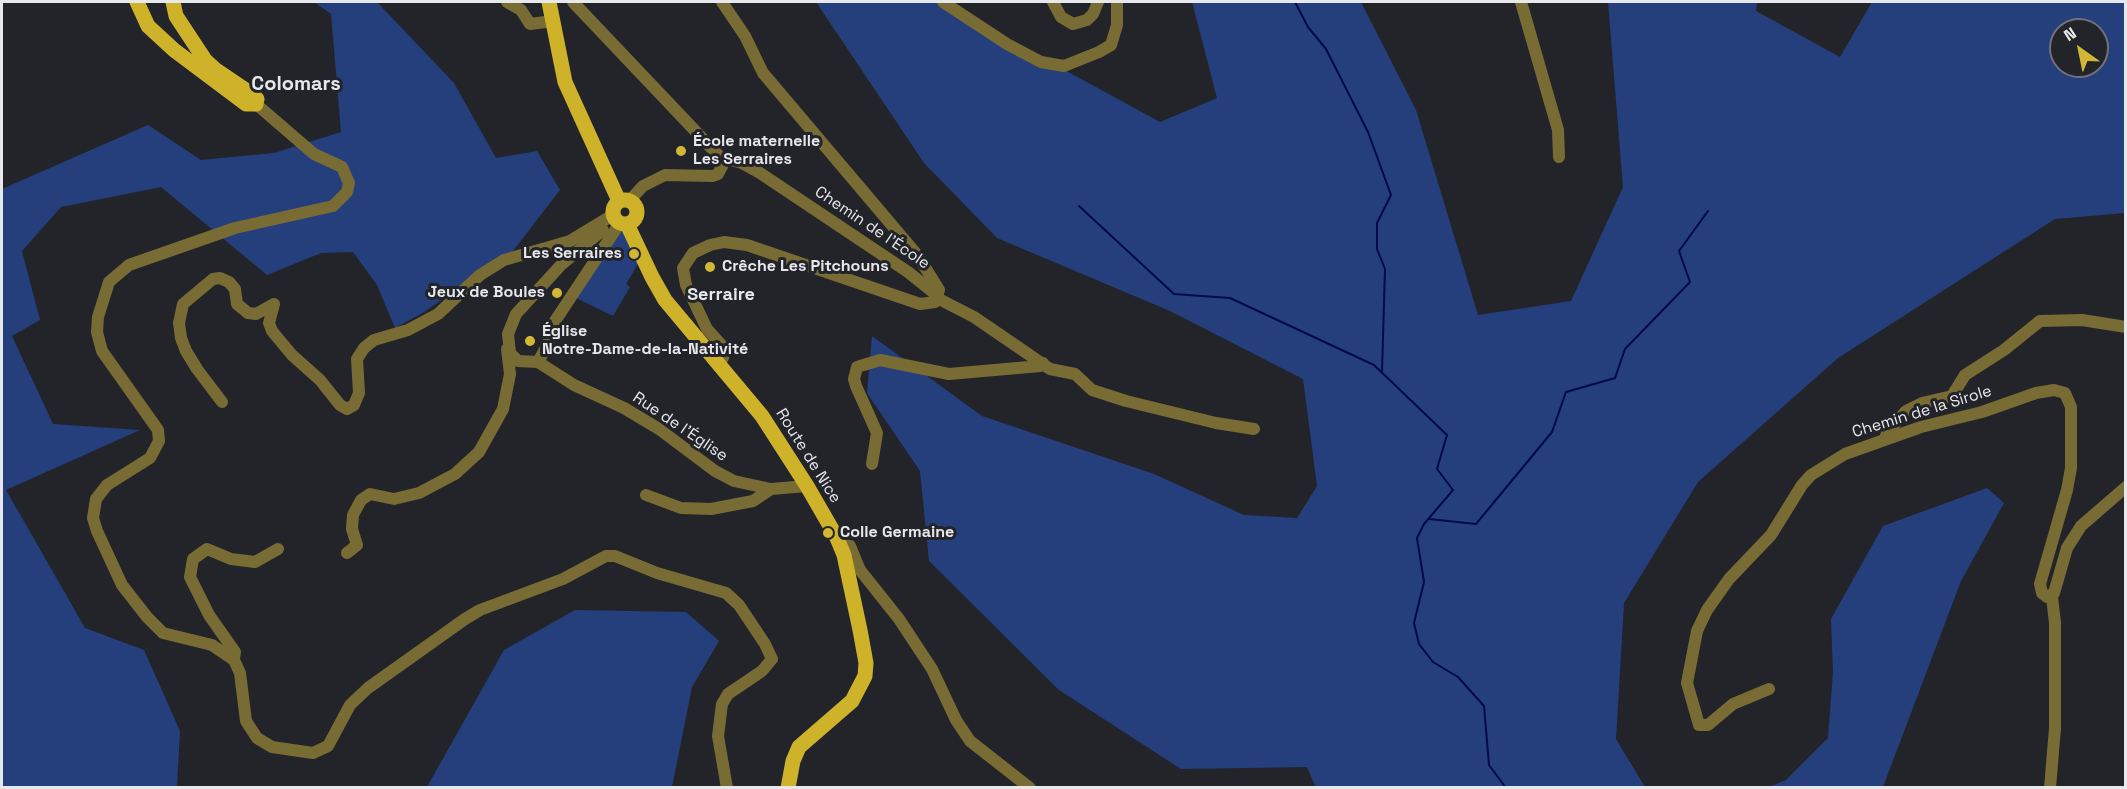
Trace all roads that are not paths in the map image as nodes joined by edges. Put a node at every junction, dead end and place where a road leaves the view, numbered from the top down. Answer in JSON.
{"nodes":[{"id":1,"x":137,"y":2,"type":"edge"},
{"id":2,"x":173,"y":2,"type":"edge"},
{"id":3,"x":507,"y":2,"type":"edge"},
{"id":4,"x":549,"y":2,"type":"edge"},
{"id":5,"x":573,"y":2,"type":"edge"},
{"id":6,"x":722,"y":2,"type":"edge"},
{"id":7,"x":943,"y":2,"type":"edge"},
{"id":8,"x":1053,"y":2,"type":"edge"},
{"id":9,"x":1098,"y":2,"type":"edge"},
{"id":10,"x":1118,"y":2,"type":"edge"},
{"id":11,"x":1521,"y":2,"type":"edge"},
{"id":12,"x":553,"y":21,"type":"junction"},
{"id":13,"x":256,"y":104,"type":"junction"},
{"id":14,"x":1559,"y":157,"type":"dead end"},
{"id":15,"x":726,"y":159,"type":"junction"},
{"id":16,"x":625,"y":200,"type":"junction"},
{"id":17,"x":619,"y":220,"type":"junction"},
{"id":18,"x":938,"y":297,"type":"junction"},
{"id":19,"x":2126,"y":327,"type":"edge"},
{"id":20,"x":508,"y":345,"type":"junction"},
{"id":21,"x":538,"y":362,"type":"junction"},
{"id":22,"x":717,"y":363,"type":"junction"},
{"id":23,"x":1043,"y":363,"type":"junction"},
{"id":24,"x":222,"y":402,"type":"dead end"},
{"id":25,"x":1254,"y":429,"type":"dead end"},
{"id":26,"x":1885,"y":440,"type":"junction"},
{"id":27,"x":872,"y":464,"type":"dead end"},
{"id":28,"x":807,"y":486,"type":"junction"},
{"id":29,"x":2126,"y":487,"type":"edge"},
{"id":30,"x":771,"y":489,"type":"junction"},
{"id":31,"x":646,"y":495,"type":"dead end"},
{"id":32,"x":840,"y":545,"type":"junction"},
{"id":33,"x":278,"y":549,"type":"dead end"},
{"id":34,"x":347,"y":553,"type":"dead end"},
{"id":35,"x":2052,"y":597,"type":"junction"},
{"id":36,"x":234,"y":660,"type":"junction"},
{"id":37,"x":1769,"y":689,"type":"dead end"},
{"id":38,"x":727,"y":788,"type":"edge"},
{"id":39,"x":788,"y":788,"type":"edge"},
{"id":40,"x":1030,"y":788,"type":"edge"},
{"id":41,"x":2050,"y":788,"type":"edge"}],
"edges":[{"from":1,"to":13,"type":"main road"},
{"from":2,"to":13,"type":"main road"},
{"from":3,"to":12,"type":"street"},
{"from":4,"to":12,"type":"main road"},
{"from":5,"to":15,"type":"street","name":"Chemin de l'École"},
{"from":6,"to":18,"type":"street"},
{"from":7,"to":10,"type":"street"},
{"from":8,"to":9,"type":"street"},
{"from":11,"to":14,"type":"street"},
{"from":12,"to":16,"type":"main road"},
{"from":13,"to":36,"type":"street"},
{"from":15,"to":16,"type":"street"},
{"from":15,"to":18,"type":"street","name":"Chemin de l'École"},
{"from":16,"to":17,"type":"main road"},
{"from":16,"to":17,"type":"main road"},
{"from":17,"to":20,"type":"street"},
{"from":17,"to":21,"type":"street"},
{"from":17,"to":22,"type":"main road","name":"Route de Nice"},
{"from":17,"to":24,"type":"street"},
{"from":18,"to":22,"type":"street"},
{"from":18,"to":23,"type":"street","name":"Chemin de l'École"},
{"from":19,"to":26,"type":"street"},
{"from":20,"to":21,"type":"street","name":"Rue de l'Église"},
{"from":20,"to":34,"type":"street"},
{"from":21,"to":30,"type":"street","name":"Rue de l'Église"},
{"from":22,"to":28,"type":"main road","name":"Route de Nice"},
{"from":23,"to":25,"type":"street","name":"Chemin de l'École"},
{"from":23,"to":27,"type":"street"},
{"from":26,"to":35,"type":"street","name":"Chemin de la Sirole"},
{"from":26,"to":37,"type":"street","name":"Chemin de la Sirole"},
{"from":28,"to":30,"type":"street","name":"Rue de l'Église"},
{"from":28,"to":32,"type":"main road","name":"Route de Nice"},
{"from":29,"to":35,"type":"street"},
{"from":30,"to":31,"type":"street"},
{"from":32,"to":39,"type":"main road","name":"Route de Nice"},
{"from":32,"to":40,"type":"street"},
{"from":33,"to":36,"type":"street"},
{"from":35,"to":41,"type":"street"},
{"from":36,"to":38,"type":"street"}]}
